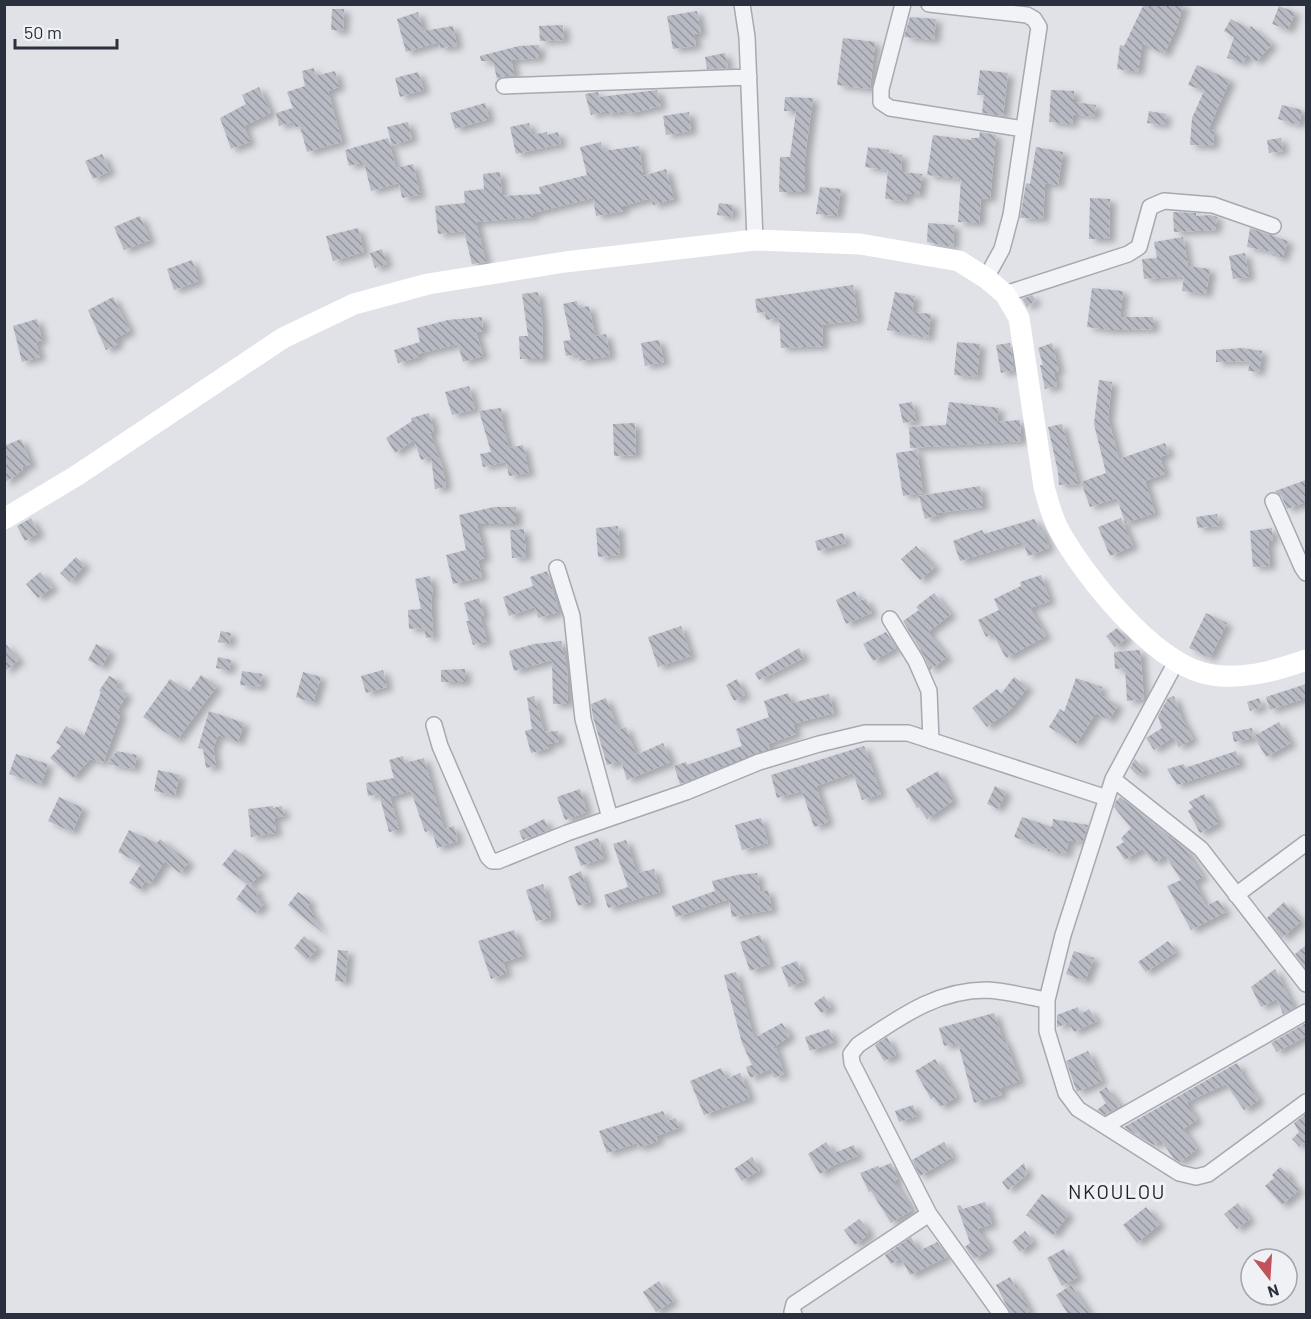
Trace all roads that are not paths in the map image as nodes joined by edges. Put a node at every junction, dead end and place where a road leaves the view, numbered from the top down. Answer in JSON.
{"nodes":[{"id":1,"x":742,"y":4,"type":"edge"},
{"id":2,"x":903,"y":4,"type":"edge"},
{"id":3,"x":929,"y":4,"type":"edge"},
{"id":4,"x":749,"y":77,"type":"junction"},
{"id":5,"x":504,"y":86,"type":"dead end"},
{"id":6,"x":1023,"y":129,"type":"junction"},
{"id":7,"x":1273,"y":226,"type":"dead end"},
{"id":8,"x":755,"y":240,"type":"junction"},
{"id":9,"x":986,"y":278,"type":"junction"},
{"id":10,"x":1005,"y":294,"type":"junction"},
{"id":11,"x":1273,"y":501,"type":"dead end"},
{"id":12,"x":4,"y":519,"type":"edge"},
{"id":13,"x":557,"y":568,"type":"dead end"},
{"id":14,"x":1306,"y":573,"type":"edge"},
{"id":15,"x":890,"y":619,"type":"dead end"},
{"id":16,"x":1306,"y":660,"type":"edge"},
{"id":17,"x":1176,"y":662,"type":"junction"},
{"id":18,"x":434,"y":725,"type":"dead end"},
{"id":19,"x":931,"y":741,"type":"junction"},
{"id":20,"x":1113,"y":779,"type":"junction"},
{"id":21,"x":1107,"y":798,"type":"junction"},
{"id":22,"x":610,"y":818,"type":"junction"},
{"id":23,"x":1306,"y":843,"type":"edge"},
{"id":24,"x":1236,"y":895,"type":"junction"},
{"id":25,"x":1306,"y":984,"type":"edge"},
{"id":26,"x":1047,"y":1000,"type":"junction"},
{"id":27,"x":1306,"y":1012,"type":"edge"},
{"id":28,"x":1306,"y":1102,"type":"edge"},
{"id":29,"x":1105,"y":1126,"type":"junction"},
{"id":30,"x":929,"y":1214,"type":"junction"},
{"id":31,"x":794,"y":1314,"type":"edge"},
{"id":32,"x":1001,"y":1314,"type":"edge"}],
"edges":[{"from":1,"to":4,"type":"street"},
{"from":2,"to":6,"type":"street"},
{"from":3,"to":6,"type":"street"},
{"from":4,"to":5,"type":"street"},
{"from":4,"to":8,"type":"street"},
{"from":6,"to":9,"type":"street"},
{"from":7,"to":10,"type":"street"},
{"from":8,"to":9,"type":"street"},
{"from":8,"to":12,"type":"street"},
{"from":9,"to":10,"type":"street"},
{"from":10,"to":17,"type":"street"},
{"from":11,"to":14,"type":"street"},
{"from":13,"to":22,"type":"street"},
{"from":15,"to":19,"type":"street"},
{"from":16,"to":17,"type":"street"},
{"from":17,"to":20,"type":"street"},
{"from":18,"to":22,"type":"street"},
{"from":19,"to":21,"type":"street"},
{"from":19,"to":22,"type":"street"},
{"from":20,"to":21,"type":"street"},
{"from":20,"to":24,"type":"street"},
{"from":21,"to":26,"type":"street"},
{"from":23,"to":24,"type":"street"},
{"from":24,"to":25,"type":"street"},
{"from":26,"to":29,"type":"street"},
{"from":26,"to":30,"type":"street"},
{"from":27,"to":29,"type":"street"},
{"from":28,"to":29,"type":"street"},
{"from":30,"to":31,"type":"street"},
{"from":30,"to":32,"type":"street"}]}
